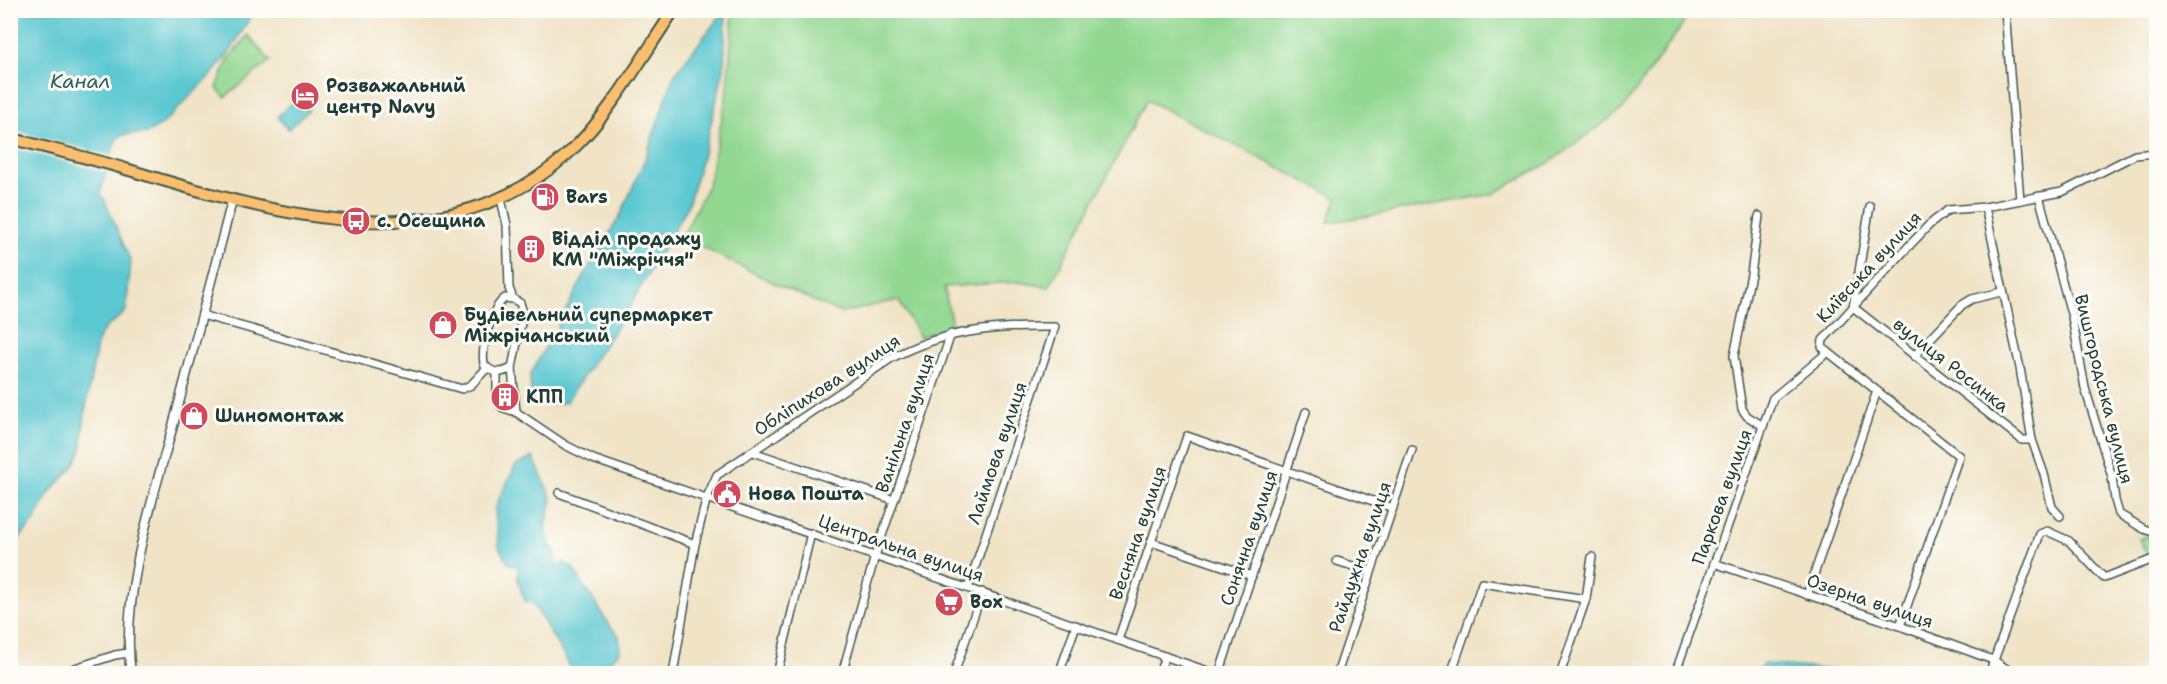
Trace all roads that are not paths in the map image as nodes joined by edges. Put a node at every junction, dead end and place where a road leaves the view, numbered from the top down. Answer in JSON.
{"nodes":[{"id":1,"x":674,"y":10,"type":"edge"},
{"id":2,"x":2005,"y":10,"type":"edge"},
{"id":3,"x":10,"y":138,"type":"edge"},
{"id":4,"x":2157,"y":153,"type":"edge"},
{"id":5,"x":2039,"y":196,"type":"junction"},
{"id":6,"x":501,"y":199,"type":"junction"},
{"id":7,"x":2020,"y":200,"type":"junction"},
{"id":8,"x":232,"y":201,"type":"junction"},
{"id":9,"x":1870,"y":206,"type":"dead end"},
{"id":10,"x":1985,"y":207,"type":"junction"},
{"id":11,"x":1759,"y":216,"type":"dead end"},
{"id":12,"x":509,"y":288,"type":"junction"},
{"id":13,"x":2002,"y":292,"type":"junction"},
{"id":14,"x":505,"y":298,"type":"junction"},
{"id":15,"x":513,"y":299,"type":"junction"},
{"id":16,"x":1853,"y":307,"type":"junction"},
{"id":17,"x":202,"y":315,"type":"junction"},
{"id":18,"x":1055,"y":327,"type":"joint"},
{"id":19,"x":951,"y":334,"type":"junction"},
{"id":20,"x":1828,"y":352,"type":"junction"},
{"id":21,"x":1914,"y":356,"type":"junction"},
{"id":22,"x":487,"y":368,"type":"junction"},
{"id":23,"x":512,"y":368,"type":"junction"},
{"id":24,"x":497,"y":372,"type":"junction"},
{"id":25,"x":1877,"y":391,"type":"junction"},
{"id":26,"x":516,"y":412,"type":"junction"},
{"id":27,"x":1306,"y":412,"type":"dead end"},
{"id":28,"x":1763,"y":426,"type":"junction"},
{"id":29,"x":2032,"y":440,"type":"junction"},
{"id":30,"x":1412,"y":450,"type":"dead end"},
{"id":31,"x":753,"y":452,"type":"junction"},
{"id":32,"x":1287,"y":471,"type":"junction"},
{"id":33,"x":559,"y":493,"type":"dead end"},
{"id":34,"x":707,"y":497,"type":"junction"},
{"id":35,"x":894,"y":500,"type":"junction"},
{"id":36,"x":1392,"y":508,"type":"junction"},
{"id":37,"x":2060,"y":516,"type":"dead end"},
{"id":38,"x":2157,"y":532,"type":"edge"},
{"id":39,"x":811,"y":533,"type":"junction"},
{"id":40,"x":1152,"y":542,"type":"junction"},
{"id":41,"x":695,"y":544,"type":"junction"},
{"id":42,"x":876,"y":556,"type":"junction"},
{"id":43,"x":1592,"y":557,"type":"dead end"},
{"id":44,"x":2157,"y":558,"type":"edge"},
{"id":45,"x":1337,"y":561,"type":"dead end"},
{"id":46,"x":1714,"y":563,"type":"junction"},
{"id":47,"x":1371,"y":572,"type":"junction"},
{"id":48,"x":1252,"y":576,"type":"junction"},
{"id":49,"x":968,"y":588,"type":"junction"},
{"id":50,"x":982,"y":592,"type":"junction"},
{"id":51,"x":1807,"y":595,"type":"junction"},
{"id":52,"x":1586,"y":599,"type":"junction"},
{"id":53,"x":1076,"y":625,"type":"junction"},
{"id":54,"x":1900,"y":626,"type":"junction"},
{"id":55,"x":1118,"y":640,"type":"junction"},
{"id":56,"x":128,"y":653,"type":"junction"},
{"id":57,"x":1165,"y":656,"type":"junction"},
{"id":58,"x":1993,"y":660,"type":"junction"},
{"id":59,"x":57,"y":674,"type":"edge"},
{"id":60,"x":131,"y":674,"type":"edge"},
{"id":61,"x":374,"y":674,"type":"edge"},
{"id":62,"x":423,"y":674,"type":"edge"},
{"id":63,"x":673,"y":674,"type":"edge"},
{"id":64,"x":777,"y":674,"type":"edge"},
{"id":65,"x":842,"y":674,"type":"edge"},
{"id":66,"x":954,"y":674,"type":"edge"},
{"id":67,"x":1059,"y":674,"type":"edge"},
{"id":68,"x":1159,"y":674,"type":"edge"},
{"id":69,"x":1217,"y":674,"type":"edge"},
{"id":70,"x":1337,"y":674,"type":"edge"},
{"id":71,"x":1451,"y":674,"type":"edge"},
{"id":72,"x":1560,"y":674,"type":"edge"},
{"id":73,"x":1676,"y":674,"type":"edge"},
{"id":74,"x":1989,"y":674,"type":"edge"},
{"id":75,"x":2014,"y":674,"type":"edge"}],
"edges":[{"from":1,"to":6,"type":"main road"},
{"from":2,"to":7,"type":"street"},
{"from":3,"to":8,"type":"main road"},
{"from":4,"to":5,"type":"street","name":"Київська вулиця"},
{"from":5,"to":7,"type":"street","name":"Київська вулиця"},
{"from":5,"to":38,"type":"street","name":"Вишгородська вулиця"},
{"from":6,"to":8,"type":"main road"},
{"from":6,"to":12,"type":"street"},
{"from":7,"to":10,"type":"street","name":"Київська вулиця"},
{"from":8,"to":17,"type":"street"},
{"from":9,"to":16,"type":"street"},
{"from":10,"to":13,"type":"street"},
{"from":10,"to":16,"type":"street","name":"Київська вулиця"},
{"from":11,"to":28,"type":"street"},
{"from":12,"to":14,"type":"street"},
{"from":12,"to":15,"type":"street"},
{"from":13,"to":21,"type":"street"},
{"from":13,"to":29,"type":"street"},
{"from":14,"to":15,"type":"street"},
{"from":14,"to":22,"type":"street"},
{"from":15,"to":23,"type":"street"},
{"from":16,"to":20,"type":"street","name":"Київська вулиця"},
{"from":16,"to":21,"type":"street","name":"вулиця Росинка"},
{"from":17,"to":22,"type":"street"},
{"from":17,"to":56,"type":"street"},
{"from":18,"to":19,"type":"street","name":"Обліпихова вулиця"},
{"from":18,"to":49,"type":"street","name":"Лаймова вулиця"},
{"from":19,"to":31,"type":"street","name":"Обліпихова вулиця"},
{"from":19,"to":35,"type":"street","name":"Ванільна вулиця"},
{"from":20,"to":25,"type":"street"},
{"from":20,"to":28,"type":"street","name":"Паркова вулиця"},
{"from":21,"to":29,"type":"street","name":"вулиця Росинка"},
{"from":22,"to":24,"type":"street"},
{"from":23,"to":24,"type":"street"},
{"from":23,"to":26,"type":"street"},
{"from":24,"to":26,"type":"street","name":"Центральна вулиця"},
{"from":25,"to":51,"type":"street"},
{"from":25,"to":54,"type":"street"},
{"from":26,"to":34,"type":"street","name":"Центральна вулиця"},
{"from":27,"to":32,"type":"street","name":"Сонячна вулиця"},
{"from":28,"to":46,"type":"street","name":"Паркова вулиця"},
{"from":29,"to":37,"type":"street"},
{"from":30,"to":36,"type":"street","name":"Райдужна вулиця"},
{"from":31,"to":34,"type":"street","name":"Обліпихова вулиця"},
{"from":31,"to":35,"type":"street"},
{"from":32,"to":36,"type":"street"},
{"from":32,"to":40,"type":"street","name":"Весняна вулиця"},
{"from":32,"to":48,"type":"street","name":"Сонячна вулиця"},
{"from":33,"to":41,"type":"street"},
{"from":34,"to":39,"type":"street","name":"Центральна вулиця"},
{"from":34,"to":41,"type":"street","name":"Обліпихова вулиця"},
{"from":35,"to":42,"type":"street","name":"Ванільна вулиця"},
{"from":36,"to":47,"type":"street","name":"Райдужна вулиця"},
{"from":39,"to":42,"type":"street","name":"Центральна вулиця"},
{"from":39,"to":64,"type":"street"},
{"from":40,"to":48,"type":"street"},
{"from":40,"to":55,"type":"street","name":"Весняна вулиця"},
{"from":41,"to":63,"type":"street","name":"Обліпихова вулиця"},
{"from":42,"to":49,"type":"street","name":"Центральна вулиця"},
{"from":42,"to":65,"type":"street","name":"Ванільна вулиця"},
{"from":43,"to":52,"type":"street"},
{"from":44,"to":58,"type":"street"},
{"from":45,"to":47,"type":"street"},
{"from":46,"to":51,"type":"street","name":"Озерна вулиця"},
{"from":46,"to":73,"type":"street","name":"Паркова вулиця"},
{"from":47,"to":70,"type":"street","name":"Райдужна вулиця"},
{"from":48,"to":69,"type":"street","name":"Сонячна вулиця"},
{"from":49,"to":50,"type":"street","name":"Центральна вулиця"},
{"from":50,"to":53,"type":"street","name":"Центральна вулиця"},
{"from":50,"to":66,"type":"street"},
{"from":51,"to":54,"type":"street","name":"Озерна вулиця"},
{"from":52,"to":71,"type":"street"},
{"from":52,"to":72,"type":"street"},
{"from":53,"to":55,"type":"street","name":"Центральна вулиця"},
{"from":53,"to":67,"type":"street"},
{"from":54,"to":58,"type":"street","name":"Озерна вулиця"},
{"from":55,"to":57,"type":"street","name":"Центральна вулиця"},
{"from":56,"to":59,"type":"street"},
{"from":56,"to":60,"type":"street"},
{"from":57,"to":68,"type":"street"},
{"from":57,"to":69,"type":"street","name":"Центральна вулиця"},
{"from":58,"to":74,"type":"street"},
{"from":58,"to":75,"type":"street","name":"Озерна вулиця"},
{"from":61,"to":62,"type":"street"}]}
